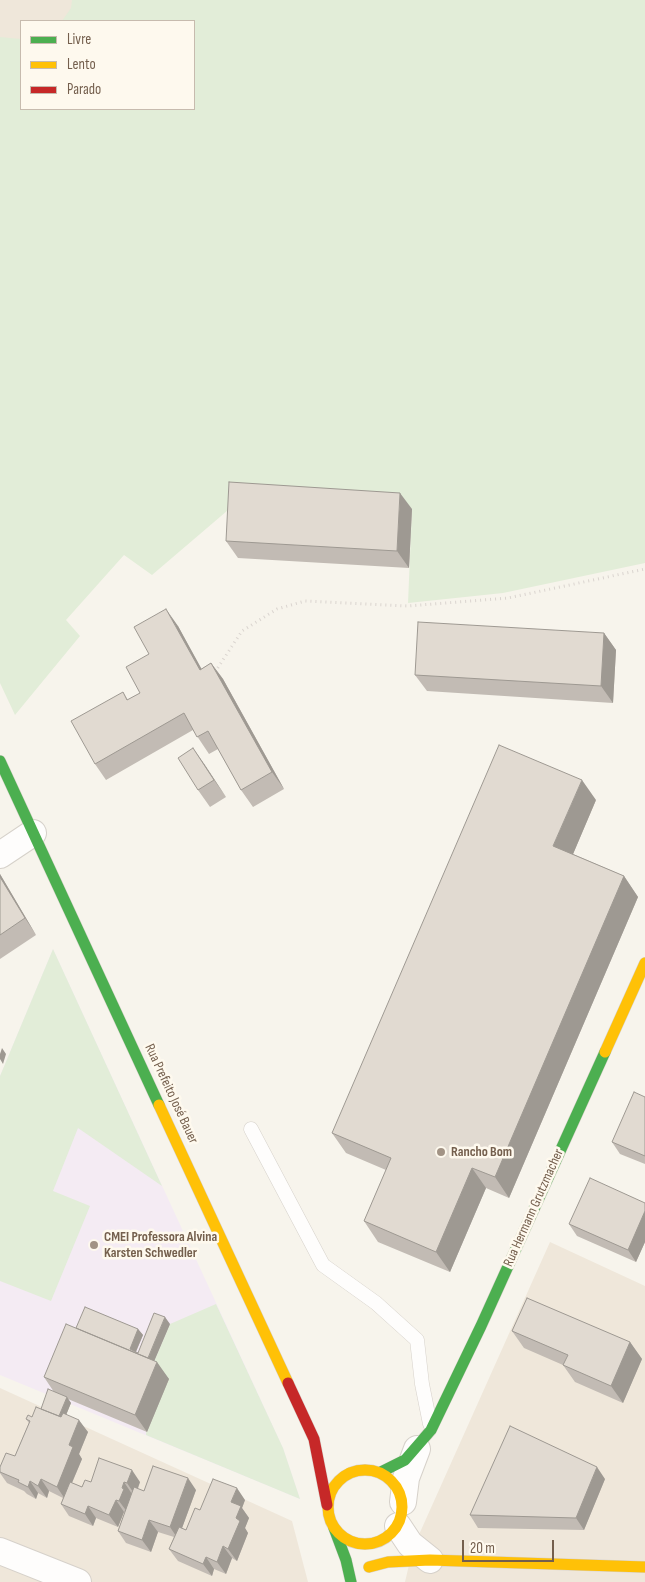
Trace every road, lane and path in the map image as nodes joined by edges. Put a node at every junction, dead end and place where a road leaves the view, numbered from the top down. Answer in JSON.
{"nodes":[{"id":1,"x":645,"y":569,"type":"edge"},
{"id":2,"x":213,"y":677,"type":"edge"},
{"id":3,"x":0,"y":761,"type":"edge"},
{"id":4,"x":33,"y":833,"type":"junction"},
{"id":5,"x":0,"y":854,"type":"edge"},
{"id":6,"x":645,"y":963,"type":"edge"},
{"id":7,"x":251,"y":1129,"type":"dead end"},
{"id":8,"x":314,"y":1439,"type":"junction"},
{"id":9,"x":424,"y":1439,"type":"junction"},
{"id":10,"x":326,"y":1447,"type":"dead end"},
{"id":11,"x":351,"y":1461,"type":"dead end"},
{"id":12,"x":369,"y":1469,"type":"junction"},
{"id":13,"x":381,"y":1472,"type":"junction"},
{"id":14,"x":327,"y":1505,"type":"junction"},
{"id":15,"x":397,"y":1521,"type":"junction"},
{"id":16,"x":334,"y":1528,"type":"junction"},
{"id":17,"x":0,"y":1552,"type":"edge"},
{"id":18,"x":430,"y":1560,"type":"junction"},
{"id":19,"x":645,"y":1567,"type":"edge"},
{"id":20,"x":369,"y":1568,"type":"junction"},
{"id":21,"x":78,"y":1582,"type":"edge"},
{"id":22,"x":351,"y":1582,"type":"edge"},
{"id":23,"x":361,"y":1582,"type":"edge"}],
"edges":[{"from":1,"to":2,"type":"path"},
{"from":3,"to":4,"type":"street","name":"Rua Prefeito José Bauer"},
{"from":4,"to":5,"type":"street"},
{"from":4,"to":8,"type":"street","name":"Rua Prefeito José Bauer"},
{"from":6,"to":9,"type":"street","name":"Rua Hermann Grutzmacher"},
{"from":7,"to":9,"type":"lane"},
{"from":8,"to":10,"type":"street"},
{"from":8,"to":14,"type":"street","name":"Rua Prefeito José Bauer"},
{"from":9,"to":13,"type":"street","name":"Rua Hermann Grutzmacher"},
{"from":9,"to":15,"type":"street","name":"Rua Hermann Grutzmacher"},
{"from":11,"to":12,"type":"street"},
{"from":12,"to":13,"type":"street"},
{"from":12,"to":14,"type":"street"},
{"from":13,"to":15,"type":"street"},
{"from":14,"to":16,"type":"street","name":"Rua Prefeito José Bauer"},
{"from":15,"to":16,"type":"street"},
{"from":15,"to":18,"type":"street"},
{"from":15,"to":20,"type":"street"},
{"from":16,"to":22,"type":"street","name":"Rua Prefeito José Bauer"},
{"from":17,"to":21,"type":"street"},
{"from":18,"to":19,"type":"street"},
{"from":18,"to":20,"type":"street"},
{"from":20,"to":23,"type":"street"}]}
